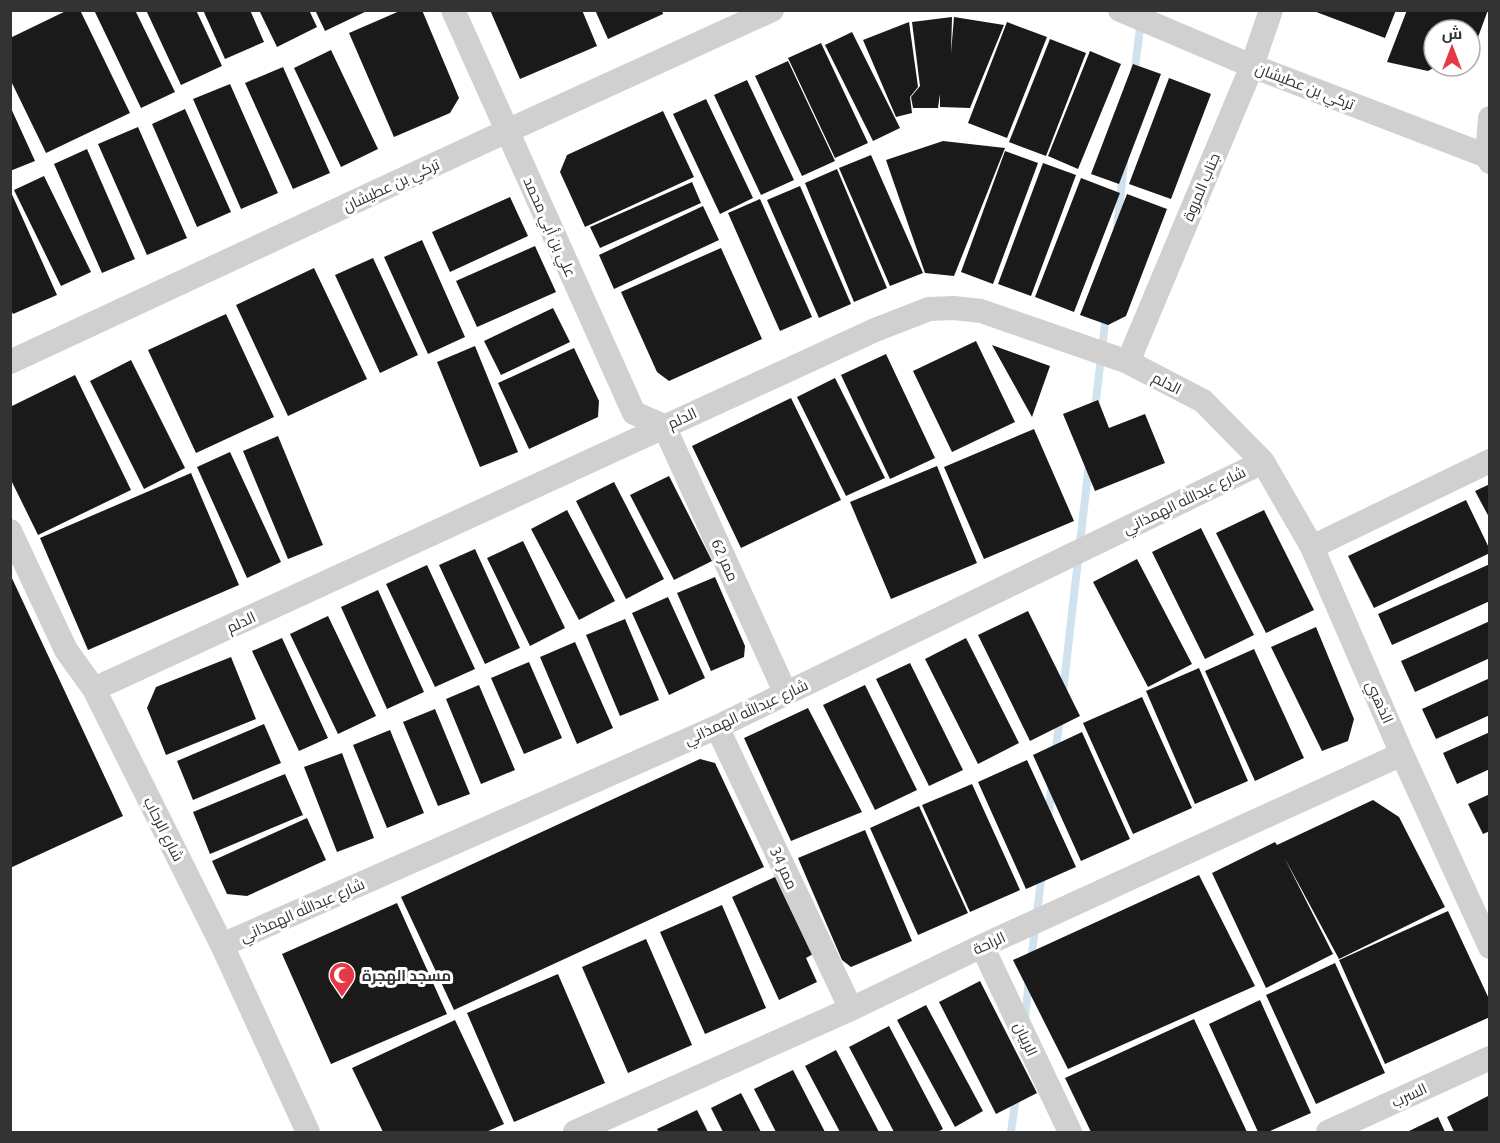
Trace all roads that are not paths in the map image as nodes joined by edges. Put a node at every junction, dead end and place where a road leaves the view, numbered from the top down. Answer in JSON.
{"nodes":[{"id":1,"x":453,"y":10,"type":"edge"},
{"id":2,"x":772,"y":10,"type":"edge"},
{"id":3,"x":1120,"y":10,"type":"edge"},
{"id":4,"x":1271,"y":10,"type":"edge"},
{"id":5,"x":1252,"y":66,"type":"junction"},
{"id":6,"x":1490,"y":118,"type":"edge"},
{"id":7,"x":507,"y":131,"type":"junction"},
{"id":8,"x":1488,"y":159,"type":"edge"},
{"id":9,"x":10,"y":362,"type":"edge"},
{"id":10,"x":1128,"y":362,"type":"junction"},
{"id":11,"x":664,"y":426,"type":"junction"},
{"id":12,"x":1490,"y":461,"type":"edge"},
{"id":13,"x":1263,"y":462,"type":"junction"},
{"id":14,"x":10,"y":531,"type":"edge"},
{"id":15,"x":1312,"y":547,"type":"junction"},
{"id":16,"x":94,"y":689,"type":"junction"},
{"id":17,"x":786,"y":694,"type":"junction"},
{"id":18,"x":717,"y":727,"type":"junction"},
{"id":19,"x":1402,"y":754,"type":"junction"},
{"id":20,"x":222,"y":945,"type":"junction"},
{"id":21,"x":982,"y":946,"type":"junction"},
{"id":22,"x":1490,"y":947,"type":"edge"},
{"id":23,"x":850,"y":1009,"type":"junction"},
{"id":24,"x":1490,"y":1059,"type":"edge"},
{"id":25,"x":308,"y":1132,"type":"edge"},
{"id":26,"x":575,"y":1132,"type":"edge"},
{"id":27,"x":1070,"y":1132,"type":"edge"},
{"id":28,"x":1328,"y":1132,"type":"edge"}],
"edges":[{"from":1,"to":7,"type":"street","name":"علي بن أبي محمد"},
{"from":2,"to":7,"type":"street","name":"تركي بن عطيشان"},
{"from":3,"to":5,"type":"street","name":"تركي بن عطيشان"},
{"from":4,"to":5,"type":"street","name":"جناب المروة"},
{"from":5,"to":8,"type":"street","name":"تركي بن عطيشان"},
{"from":5,"to":10,"type":"street","name":"جناب المروة"},
{"from":6,"to":8,"type":"street"},
{"from":7,"to":9,"type":"street","name":"تركي بن عطيشان"},
{"from":7,"to":11,"type":"street","name":"علي بن أبي محمد"},
{"from":10,"to":11,"type":"street","name":"الدلم"},
{"from":10,"to":13,"type":"street","name":"الدلم"},
{"from":11,"to":16,"type":"street","name":"الدلم"},
{"from":11,"to":17,"type":"street","name":"ممر 62"},
{"from":12,"to":15,"type":"street"},
{"from":13,"to":15,"type":"street","name":"الذهبي"},
{"from":13,"to":17,"type":"street","name":"شارع عبدالله الهمذاني"},
{"from":14,"to":16,"type":"street","name":"شارع الرحاب"},
{"from":15,"to":19,"type":"street","name":"الذهبي"},
{"from":16,"to":20,"type":"street","name":"شارع الرحاب"},
{"from":17,"to":18,"type":"street","name":"شارع عبدالله الهمذاني"},
{"from":18,"to":20,"type":"street","name":"شارع عبدالله الهمذاني"},
{"from":18,"to":23,"type":"street","name":"ممر 34"},
{"from":19,"to":21,"type":"street","name":"الراحة"},
{"from":19,"to":22,"type":"street","name":"الذهبي"},
{"from":20,"to":25,"type":"street","name":"شارع الرحاب"},
{"from":21,"to":23,"type":"street","name":"الراحة"},
{"from":21,"to":27,"type":"street","name":"الربيان"},
{"from":23,"to":26,"type":"street","name":"الراحة"},
{"from":24,"to":28,"type":"street","name":"السرب"}]}
